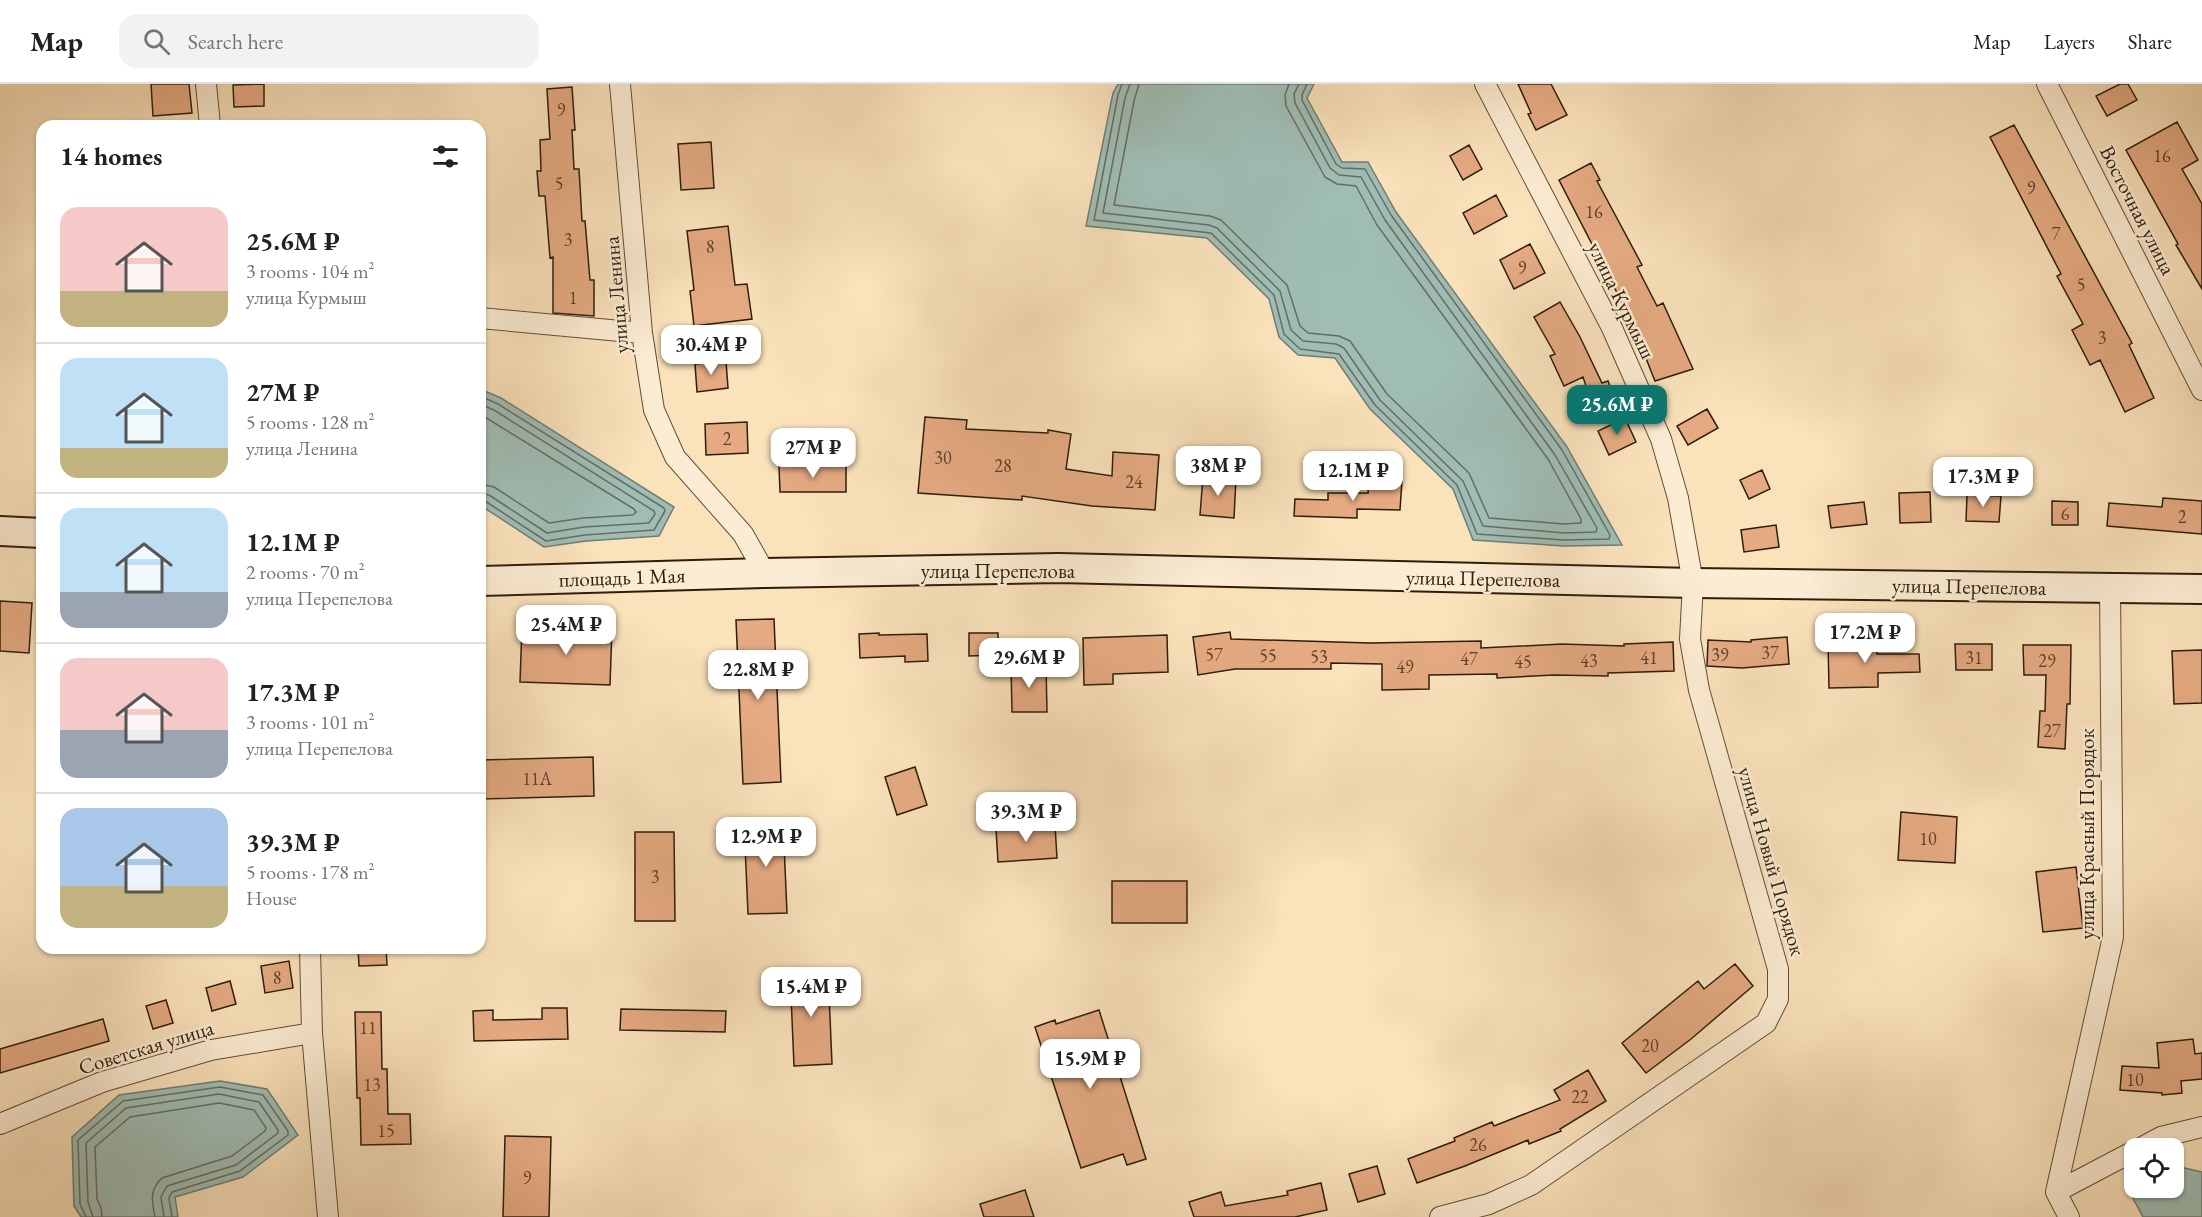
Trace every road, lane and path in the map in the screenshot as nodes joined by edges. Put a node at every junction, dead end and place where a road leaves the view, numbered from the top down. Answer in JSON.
{"nodes":[{"id":1,"x":206,"y":84,"type":"edge"},
{"id":2,"x":620,"y":84,"type":"edge"},
{"id":3,"x":1485,"y":84,"type":"edge"},
{"id":4,"x":2047,"y":84,"type":"edge"},
{"id":5,"x":209,"y":120,"type":"edge"},
{"id":6,"x":486,"y":319,"type":"edge"},
{"id":7,"x":642,"y":333,"type":"junction"},
{"id":8,"x":2202,"y":390,"type":"edge"},
{"id":9,"x":0,"y":531,"type":"edge"},
{"id":10,"x":36,"y":533,"type":"edge"},
{"id":11,"x":765,"y":573,"type":"junction"},
{"id":12,"x":486,"y":581,"type":"edge"},
{"id":13,"x":1693,"y":583,"type":"junction"},
{"id":14,"x":2109,"y":587,"type":"junction"},
{"id":15,"x":2202,"y":589,"type":"edge"},
{"id":16,"x":310,"y":954,"type":"edge"},
{"id":17,"x":312,"y":1033,"type":"junction"},
{"id":18,"x":0,"y":1124,"type":"edge"},
{"id":19,"x":2202,"y":1127,"type":"edge"},
{"id":20,"x":2159,"y":1138,"type":"edge"},
{"id":21,"x":2124,"y":1156,"type":"edge"},
{"id":22,"x":2056,"y":1192,"type":"junction"},
{"id":23,"x":328,"y":1217,"type":"edge"},
{"id":24,"x":1440,"y":1217,"type":"edge"},
{"id":25,"x":2068,"y":1217,"type":"edge"}],
"edges":[{"from":1,"to":5,"type":"street"},
{"from":2,"to":7,"type":"street","name":"улица Ленина"},
{"from":3,"to":13,"type":"street","name":"улица Курмыш"},
{"from":4,"to":8,"type":"street","name":"Восточная улица"},
{"from":6,"to":7,"type":"street"},
{"from":7,"to":11,"type":"street","name":"улица Ленина"},
{"from":9,"to":10,"type":"street"},
{"from":11,"to":12,"type":"street","name":"площадь 1 Мая"},
{"from":11,"to":13,"type":"street","name":"улица Перепелова"},
{"from":13,"to":14,"type":"street","name":"улица Перепелова"},
{"from":13,"to":24,"type":"street","name":"улица Новый Порядок"},
{"from":14,"to":15,"type":"street","name":"улица Перепелова"},
{"from":14,"to":22,"type":"street","name":"улица Красный Порядок"},
{"from":16,"to":17,"type":"street"},
{"from":17,"to":18,"type":"street","name":"Советская улица"},
{"from":17,"to":23,"type":"street"},
{"from":19,"to":20,"type":"street"},
{"from":21,"to":22,"type":"street"},
{"from":22,"to":25,"type":"street"}]}
